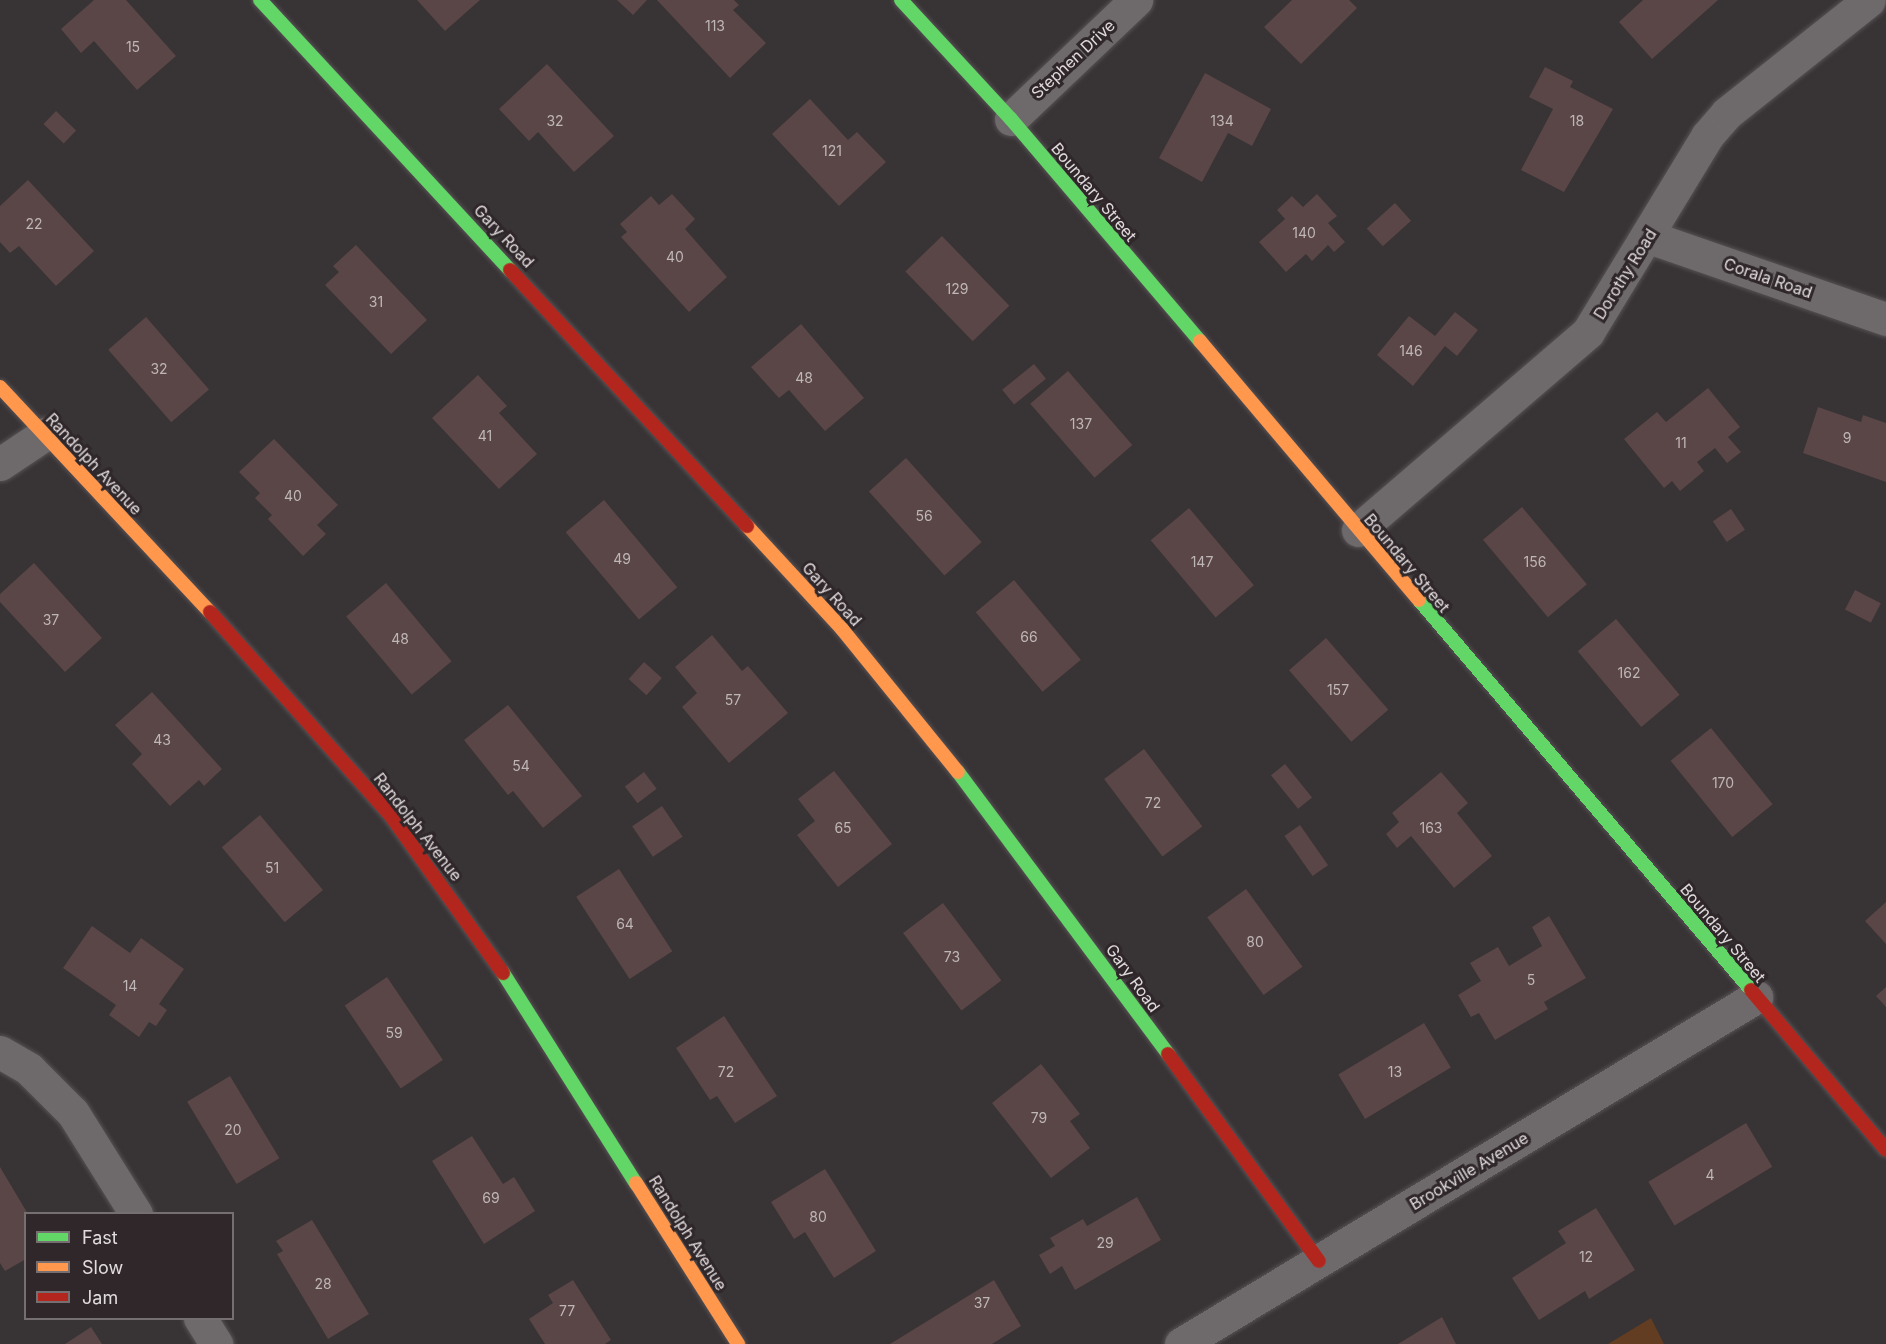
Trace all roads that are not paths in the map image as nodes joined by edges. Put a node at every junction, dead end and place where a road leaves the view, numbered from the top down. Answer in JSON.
{"nodes":[{"id":1,"x":260,"y":0,"type":"edge"},
{"id":2,"x":901,"y":0,"type":"edge"},
{"id":3,"x":1137,"y":0,"type":"edge"},
{"id":4,"x":1869,"y":0,"type":"edge"},
{"id":5,"x":1011,"y":119,"type":"junction"},
{"id":6,"x":1649,"y":237,"type":"junction"},
{"id":7,"x":1886,"y":320,"type":"edge"},
{"id":8,"x":0,"y":387,"type":"edge"},
{"id":9,"x":45,"y":434,"type":"junction"},
{"id":10,"x":0,"y":464,"type":"edge"},
{"id":11,"x":1358,"y":530,"type":"junction"},
{"id":12,"x":1756,"y":998,"type":"junction"},
{"id":13,"x":0,"y":1052,"type":"edge"},
{"id":14,"x":1886,"y":1150,"type":"edge"},
{"id":15,"x":135,"y":1212,"type":"edge"},
{"id":16,"x":1319,"y":1261,"type":"junction"},
{"id":17,"x":201,"y":1320,"type":"edge"},
{"id":18,"x":216,"y":1344,"type":"edge"},
{"id":19,"x":738,"y":1344,"type":"edge"},
{"id":20,"x":1181,"y":1344,"type":"edge"}],
"edges":[{"from":1,"to":16,"type":"street","name":"Gary Road"},
{"from":2,"to":5,"type":"street","name":"Boundary Street"},
{"from":3,"to":5,"type":"street","name":"Stephen Drive"},
{"from":4,"to":6,"type":"street","name":"Dorothy Road"},
{"from":5,"to":11,"type":"street","name":"Boundary Street"},
{"from":6,"to":7,"type":"street","name":"Corala Road"},
{"from":6,"to":11,"type":"street","name":"Dorothy Road"},
{"from":8,"to":9,"type":"street","name":"Randolph Avenue"},
{"from":9,"to":10,"type":"street"},
{"from":9,"to":19,"type":"street","name":"Randolph Avenue"},
{"from":11,"to":12,"type":"street","name":"Boundary Street"},
{"from":12,"to":14,"type":"street","name":"Boundary Street"},
{"from":12,"to":16,"type":"street","name":"Brookville Avenue"},
{"from":13,"to":15,"type":"street"},
{"from":16,"to":20,"type":"street","name":"Brookville Avenue"},
{"from":17,"to":18,"type":"street"}]}
